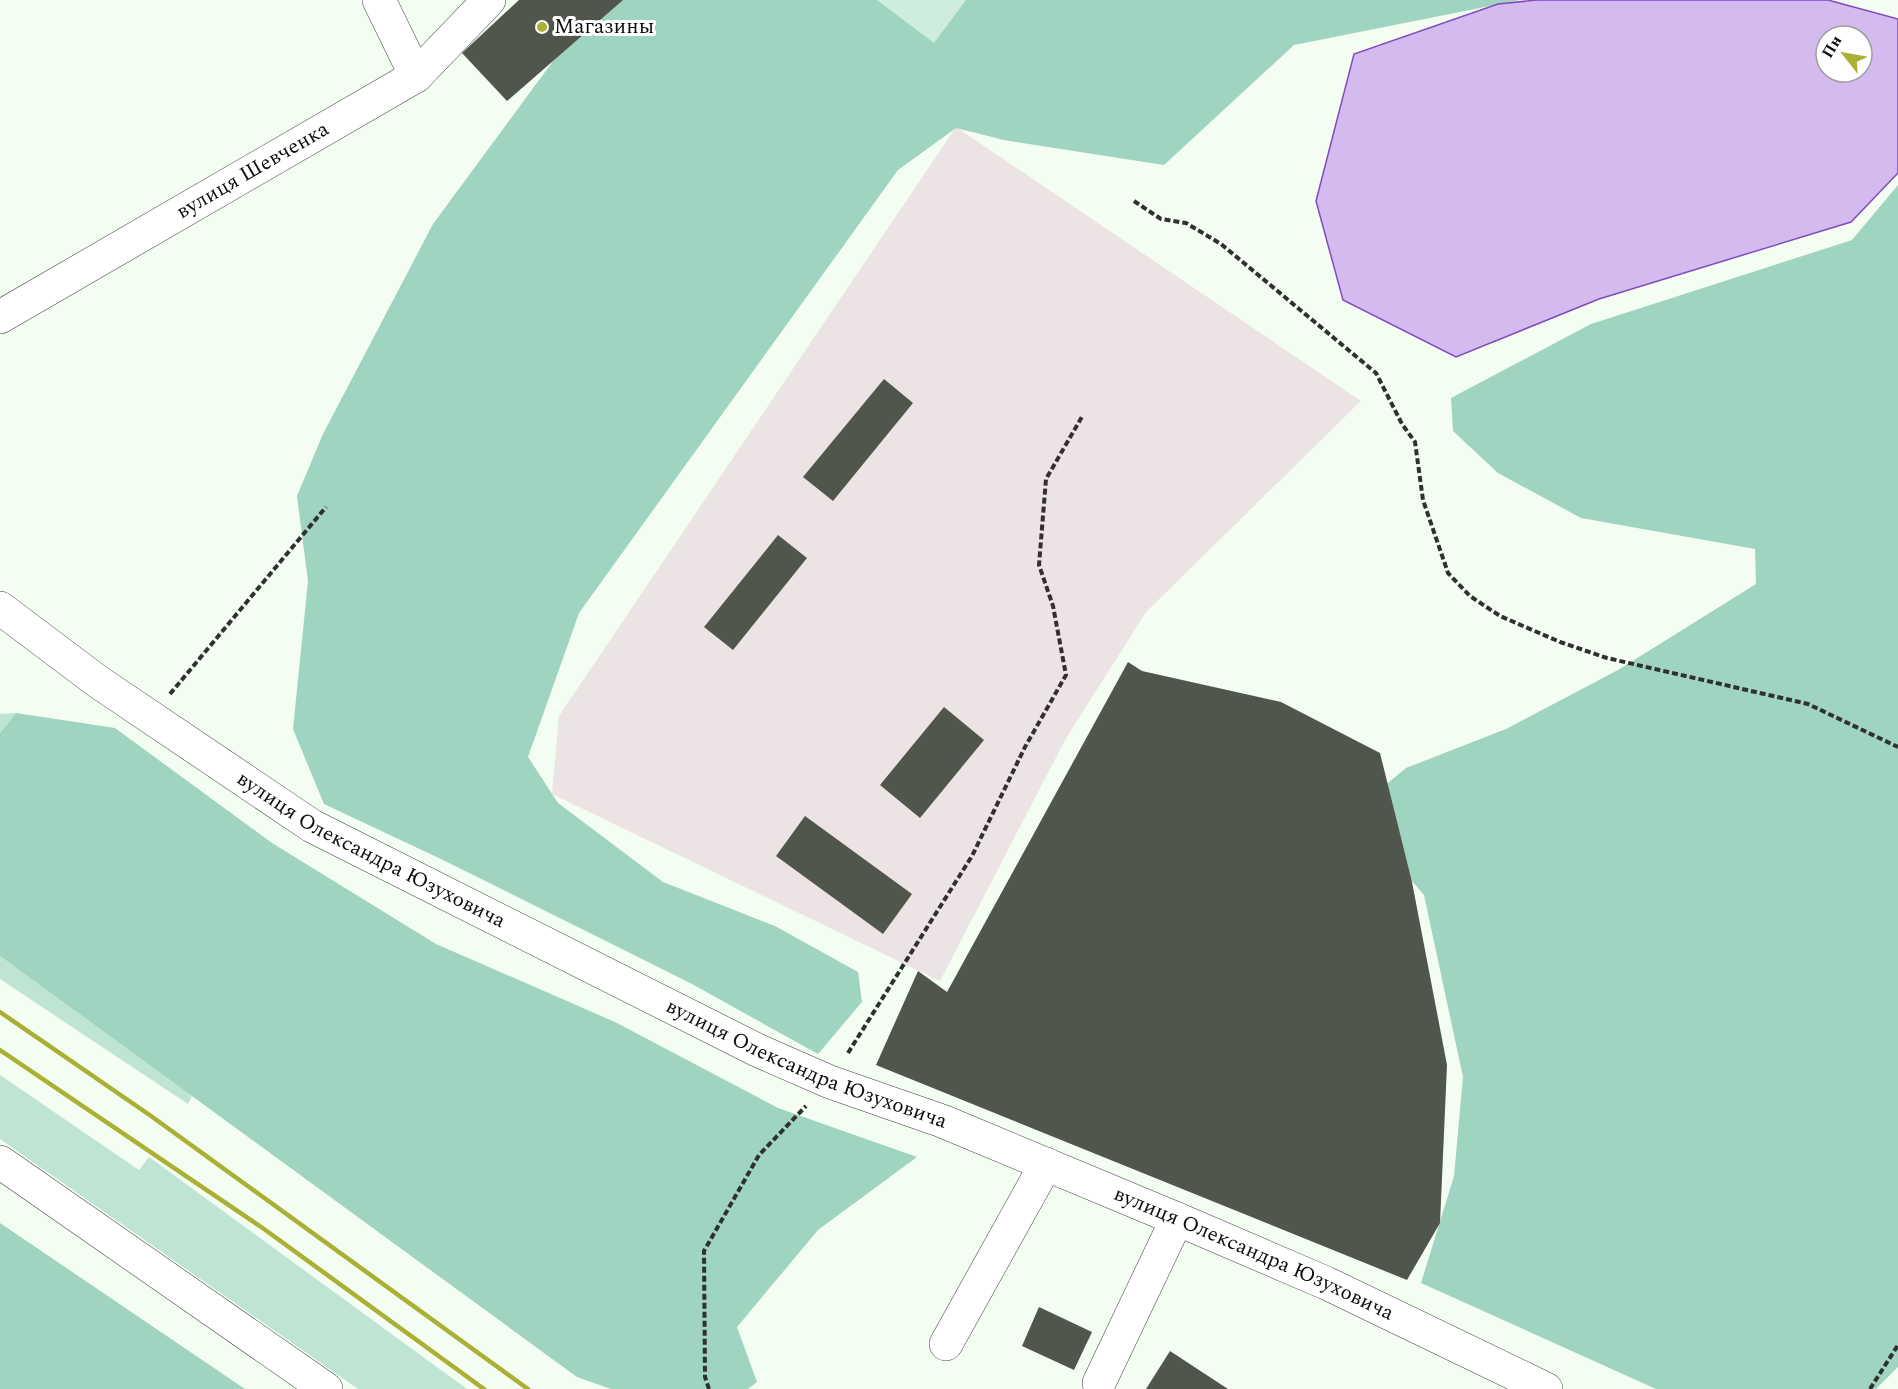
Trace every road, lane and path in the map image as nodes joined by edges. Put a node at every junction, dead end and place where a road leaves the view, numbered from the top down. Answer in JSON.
{"nodes":[{"id":1,"x":379,"y":0,"type":"edge"},
{"id":2,"x":489,"y":0,"type":"edge"},
{"id":3,"x":416,"y":76,"type":"junction"},
{"id":4,"x":1134,"y":201,"type":"dead end"},
{"id":5,"x":0,"y":317,"type":"edge"},
{"id":6,"x":1083,"y":416,"type":"dead end"},
{"id":7,"x":326,"y":507,"type":"dead end"},
{"id":8,"x":0,"y":608,"type":"edge"},
{"id":9,"x":150,"y":717,"type":"junction"},
{"id":10,"x":1898,"y":747,"type":"edge"},
{"id":11,"x":830,"y":1082,"type":"junction"},
{"id":12,"x":0,"y":1162,"type":"edge"},
{"id":13,"x":1046,"y":1164,"type":"junction"},
{"id":14,"x":1177,"y":1219,"type":"junction"},
{"id":15,"x":946,"y":1344,"type":"dead end"},
{"id":16,"x":1898,"y":1345,"type":"edge"},
{"id":17,"x":1099,"y":1383,"type":"dead end"},
{"id":18,"x":326,"y":1389,"type":"edge"},
{"id":19,"x":710,"y":1389,"type":"edge"},
{"id":20,"x":1546,"y":1389,"type":"edge"},
{"id":21,"x":1870,"y":1389,"type":"edge"}],
"edges":[{"from":1,"to":3,"type":"street"},
{"from":2,"to":3,"type":"street","name":"вулиця Шевченка"},
{"from":3,"to":5,"type":"street","name":"вулиця Шевченка"},
{"from":4,"to":10,"type":"path"},
{"from":6,"to":11,"type":"path"},
{"from":7,"to":9,"type":"path"},
{"from":8,"to":9,"type":"street","name":"вулиця Олександра Юзуховича"},
{"from":9,"to":11,"type":"street","name":"вулиця Олександра Юзуховича"},
{"from":11,"to":13,"type":"street","name":"вулиця Олександра Юзуховича"},
{"from":11,"to":19,"type":"path"},
{"from":12,"to":18,"type":"street"},
{"from":13,"to":14,"type":"street","name":"вулиця Олександра Юзуховича"},
{"from":13,"to":15,"type":"street"},
{"from":14,"to":17,"type":"street"},
{"from":14,"to":20,"type":"street","name":"вулиця Олександра Юзуховича"},
{"from":16,"to":21,"type":"path"}]}
